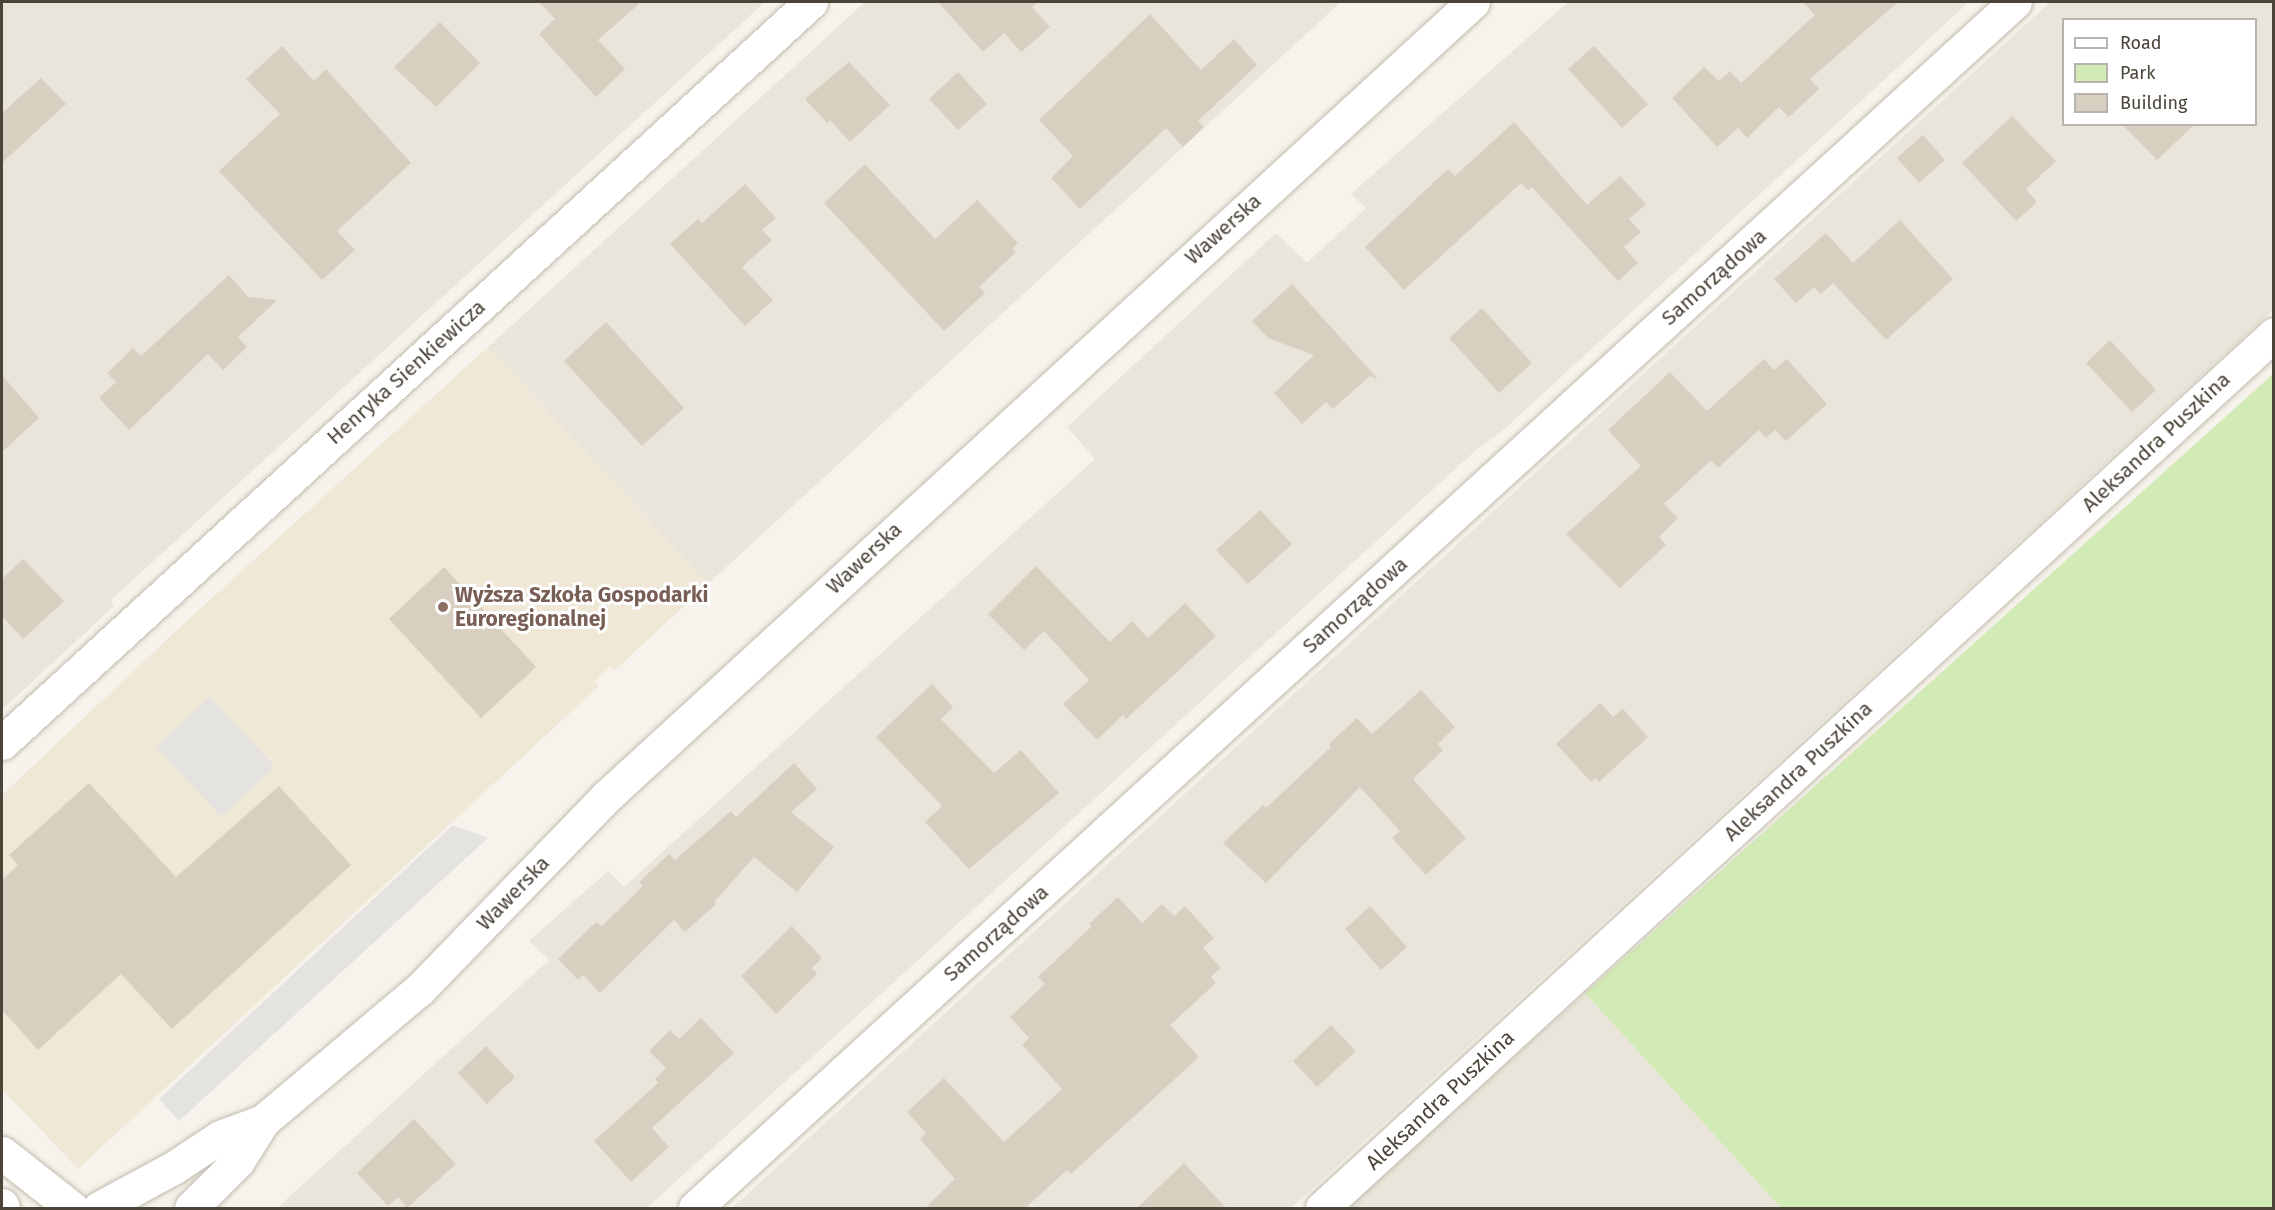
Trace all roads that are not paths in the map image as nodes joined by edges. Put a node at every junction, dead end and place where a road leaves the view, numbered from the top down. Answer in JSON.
{"nodes":[{"id":1,"x":811,"y":2,"type":"edge"},
{"id":2,"x":1473,"y":2,"type":"edge"},
{"id":3,"x":2015,"y":2,"type":"edge"},
{"id":4,"x":2274,"y":334,"type":"edge"},
{"id":5,"x":2,"y":743,"type":"edge"},
{"id":6,"x":263,"y":1121,"type":"junction"},
{"id":7,"x":2,"y":1153,"type":"edge"},
{"id":8,"x":72,"y":1209,"type":"edge"},
{"id":9,"x":99,"y":1209,"type":"edge"},
{"id":10,"x":191,"y":1209,"type":"edge"},
{"id":11,"x":695,"y":1209,"type":"edge"},
{"id":12,"x":1322,"y":1209,"type":"edge"}],
"edges":[{"from":1,"to":5,"type":"street","name":"Henryka Sienkiewicza"},
{"from":2,"to":6,"type":"street","name":"Wawerska"},
{"from":3,"to":11,"type":"street","name":"Samorządowa"},
{"from":4,"to":12,"type":"street","name":"Aleksandra Puszkina"},
{"from":6,"to":9,"type":"street","name":"Wawerska"},
{"from":6,"to":10,"type":"street","name":"Wawerska"},
{"from":7,"to":8,"type":"street"}]}
